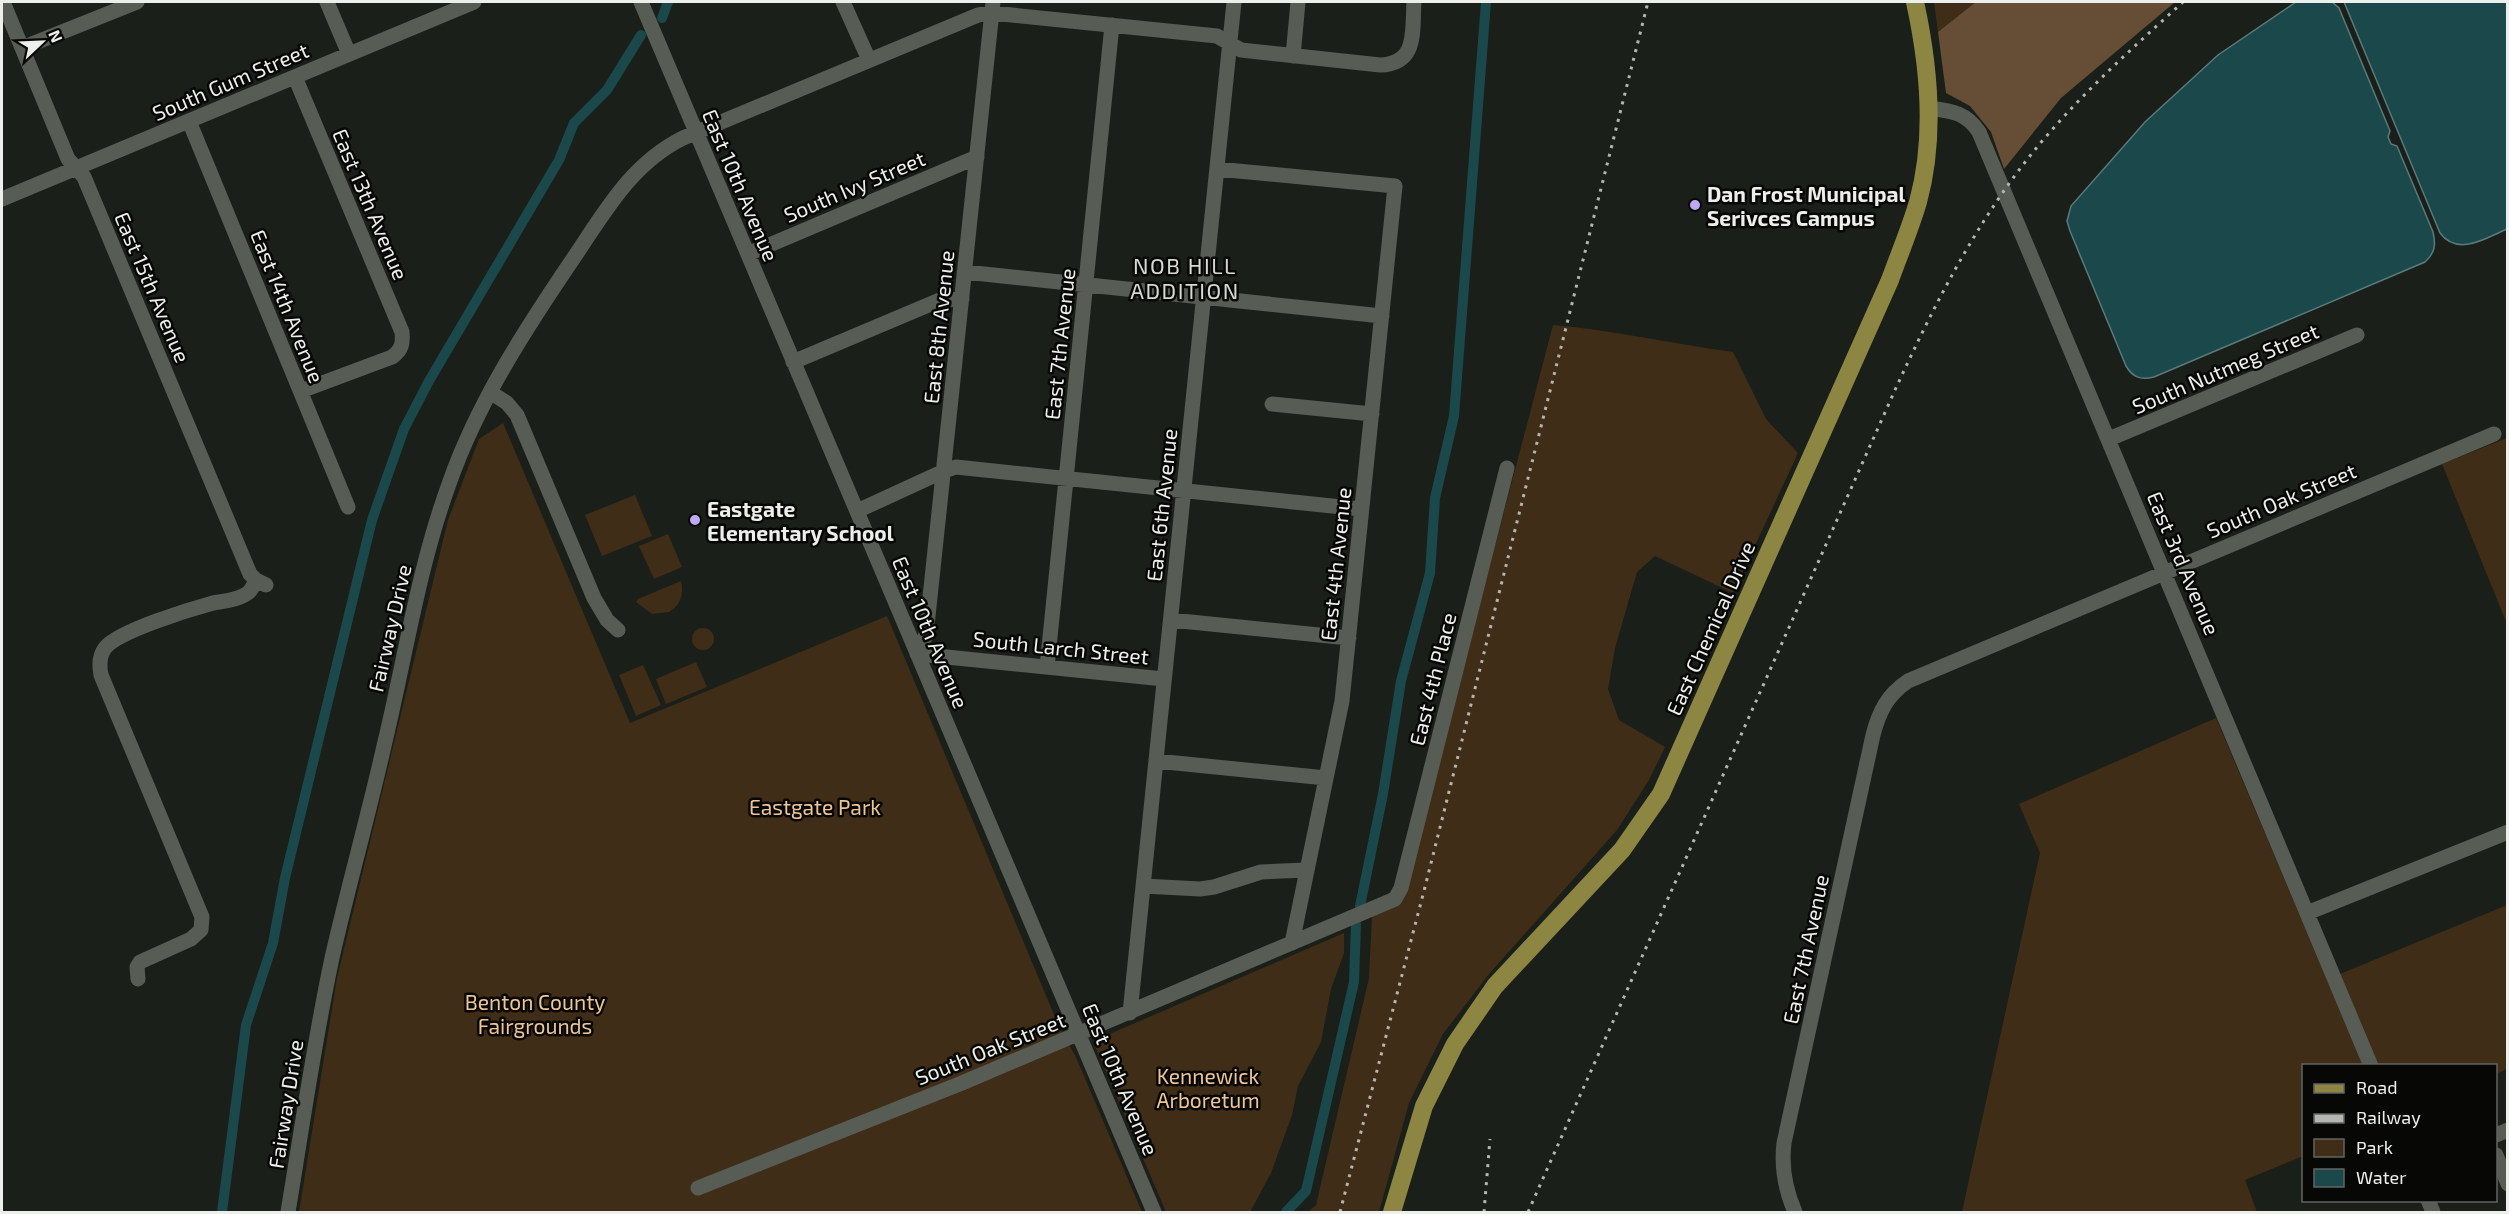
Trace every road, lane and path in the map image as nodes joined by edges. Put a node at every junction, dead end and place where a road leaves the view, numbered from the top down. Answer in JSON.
{"nodes":[{"id":1,"x":3,"y":2,"type":"edge"},
{"id":2,"x":137,"y":2,"type":"edge"},
{"id":3,"x":327,"y":2,"type":"edge"},
{"id":4,"x":474,"y":2,"type":"edge"},
{"id":5,"x":641,"y":2,"type":"edge"},
{"id":6,"x":843,"y":2,"type":"edge"},
{"id":7,"x":1234,"y":2,"type":"edge"},
{"id":8,"x":1298,"y":2,"type":"edge"},
{"id":9,"x":1414,"y":2,"type":"edge"},
{"id":10,"x":1915,"y":2,"type":"edge"},
{"id":11,"x":993,"y":7,"type":"edge"},
{"id":12,"x":1112,"y":25,"type":"junction"},
{"id":13,"x":1230,"y":44,"type":"junction"},
{"id":14,"x":22,"y":48,"type":"junction"},
{"id":15,"x":349,"y":54,"type":"junction"},
{"id":16,"x":1293,"y":56,"type":"junction"},
{"id":17,"x":870,"y":60,"type":"junction"},
{"id":18,"x":295,"y":77,"type":"junction"},
{"id":19,"x":1929,"y":108,"type":"junction"},
{"id":20,"x":189,"y":122,"type":"junction"},
{"id":21,"x":696,"y":132,"type":"junction"},
{"id":22,"x":977,"y":157,"type":"junction"},
{"id":23,"x":76,"y":168,"type":"junction"},
{"id":24,"x":1217,"y":169,"type":"junction"},
{"id":25,"x":2,"y":199,"type":"edge"},
{"id":26,"x":747,"y":254,"type":"junction"},
{"id":27,"x":965,"y":272,"type":"junction"},
{"id":28,"x":1086,"y":285,"type":"junction"},
{"id":29,"x":1203,"y":297,"type":"junction"},
{"id":30,"x":962,"y":299,"type":"junction"},
{"id":31,"x":1382,"y":316,"type":"junction"},
{"id":32,"x":2357,"y":335,"type":"dead end"},
{"id":33,"x":793,"y":362,"type":"junction"},
{"id":34,"x":301,"y":391,"type":"junction"},
{"id":35,"x":490,"y":392,"type":"junction"},
{"id":36,"x":1272,"y":404,"type":"dead end"},
{"id":37,"x":1372,"y":414,"type":"junction"},
{"id":38,"x":2494,"y":434,"type":"dead end"},
{"id":39,"x":2109,"y":439,"type":"junction"},
{"id":40,"x":1507,"y":468,"type":"dead end"},
{"id":41,"x":944,"y":471,"type":"junction"},
{"id":42,"x":1066,"y":478,"type":"junction"},
{"id":43,"x":1184,"y":491,"type":"junction"},
{"id":44,"x":348,"y":507,"type":"dead end"},
{"id":45,"x":1361,"y":509,"type":"junction"},
{"id":46,"x":857,"y":511,"type":"junction"},
{"id":47,"x":2164,"y":572,"type":"junction"},
{"id":48,"x":1171,"y":620,"type":"junction"},
{"id":49,"x":618,"y":630,"type":"dead end"},
{"id":50,"x":1349,"y":638,"type":"junction"},
{"id":51,"x":917,"y":654,"type":"junction"},
{"id":52,"x":1047,"y":667,"type":"junction"},
{"id":53,"x":1164,"y":679,"type":"junction"},
{"id":54,"x":1890,"y":696,"type":"joint"},
{"id":55,"x":1156,"y":761,"type":"junction"},
{"id":56,"x":1326,"y":778,"type":"junction"},
{"id":57,"x":2508,"y":832,"type":"edge"},
{"id":58,"x":1307,"y":870,"type":"junction"},
{"id":59,"x":1143,"y":886,"type":"junction"},
{"id":60,"x":1395,"y":899,"type":"joint"},
{"id":61,"x":2307,"y":913,"type":"junction"},
{"id":62,"x":1292,"y":943,"type":"junction"},
{"id":63,"x":138,"y":979,"type":"dead end"},
{"id":64,"x":1130,"y":1013,"type":"junction"},
{"id":65,"x":1079,"y":1034,"type":"junction"},
{"id":66,"x":2371,"y":1064,"type":"edge"},
{"id":67,"x":2497,"y":1157,"type":"edge"},
{"id":68,"x":2508,"y":1184,"type":"edge"},
{"id":69,"x":698,"y":1188,"type":"dead end"},
{"id":70,"x":288,"y":1212,"type":"edge"},
{"id":71,"x":1154,"y":1212,"type":"edge"},
{"id":72,"x":1392,"y":1212,"type":"edge"},
{"id":73,"x":1795,"y":1212,"type":"edge"}],
"edges":[{"from":1,"to":14,"type":"street","name":"East 15th Avenue"},
{"from":2,"to":14,"type":"street"},
{"from":3,"to":15,"type":"street"},
{"from":4,"to":15,"type":"street","name":"South Gum Street"},
{"from":5,"to":21,"type":"street","name":"East 10th Avenue"},
{"from":6,"to":17,"type":"street"},
{"from":7,"to":13,"type":"street","name":"East 6th Avenue"},
{"from":8,"to":16,"type":"street"},
{"from":9,"to":16,"type":"street"},
{"from":10,"to":19,"type":"main road","name":"East Chemical Drive"},
{"from":11,"to":12,"type":"street"},
{"from":11,"to":17,"type":"street","name":"Fairway Drive"},
{"from":11,"to":22,"type":"street","name":"East 8th Avenue"},
{"from":12,"to":13,"type":"street"},
{"from":12,"to":28,"type":"street","name":"East 7th Avenue"},
{"from":13,"to":16,"type":"street"},
{"from":13,"to":24,"type":"street","name":"East 6th Avenue"},
{"from":14,"to":23,"type":"street","name":"East 15th Avenue"},
{"from":15,"to":18,"type":"street","name":"South Gum Street"},
{"from":17,"to":21,"type":"street","name":"Fairway Drive"},
{"from":18,"to":20,"type":"street","name":"South Gum Street"},
{"from":18,"to":34,"type":"street","name":"East 13th Avenue"},
{"from":19,"to":39,"type":"street","name":"East 3rd Avenue"},
{"from":19,"to":72,"type":"main road","name":"East Chemical Drive"},
{"from":20,"to":23,"type":"street","name":"South Gum Street"},
{"from":20,"to":34,"type":"street","name":"East 14th Avenue"},
{"from":21,"to":26,"type":"street","name":"East 10th Avenue"},
{"from":21,"to":35,"type":"street","name":"Fairway Drive"},
{"from":22,"to":26,"type":"street","name":"South Ivy Street"},
{"from":22,"to":27,"type":"street","name":"East 8th Avenue"},
{"from":23,"to":25,"type":"street","name":"South Gum Street"},
{"from":23,"to":63,"type":"street","name":"East 15th Avenue"},
{"from":24,"to":29,"type":"street","name":"East 6th Avenue"},
{"from":24,"to":31,"type":"street","name":"East 4th Avenue"},
{"from":26,"to":33,"type":"street","name":"East 10th Avenue"},
{"from":27,"to":28,"type":"street"},
{"from":27,"to":30,"type":"street","name":"East 8th Avenue"},
{"from":28,"to":29,"type":"street"},
{"from":28,"to":42,"type":"street","name":"East 7th Avenue"},
{"from":29,"to":31,"type":"street"},
{"from":29,"to":43,"type":"street","name":"East 6th Avenue"},
{"from":30,"to":33,"type":"street"},
{"from":30,"to":41,"type":"street","name":"East 8th Avenue"},
{"from":31,"to":37,"type":"street","name":"East 4th Avenue"},
{"from":32,"to":39,"type":"street","name":"South Nutmeg Street"},
{"from":33,"to":46,"type":"street","name":"East 10th Avenue"},
{"from":34,"to":44,"type":"street","name":"East 14th Avenue"},
{"from":35,"to":49,"type":"street"},
{"from":35,"to":70,"type":"street","name":"Fairway Drive"},
{"from":36,"to":37,"type":"street"},
{"from":37,"to":45,"type":"street","name":"East 4th Avenue"},
{"from":38,"to":47,"type":"street","name":"South Oak Street"},
{"from":39,"to":47,"type":"street","name":"East 3rd Avenue"},
{"from":40,"to":60,"type":"street","name":"East 4th Place"},
{"from":41,"to":42,"type":"street"},
{"from":41,"to":46,"type":"street"},
{"from":41,"to":51,"type":"street","name":"East 8th Avenue"},
{"from":42,"to":43,"type":"street"},
{"from":42,"to":52,"type":"street","name":"East 7th Avenue"},
{"from":43,"to":45,"type":"street"},
{"from":43,"to":48,"type":"street","name":"East 6th Avenue"},
{"from":45,"to":50,"type":"street","name":"East 4th Avenue"},
{"from":46,"to":51,"type":"street","name":"East 10th Avenue"},
{"from":47,"to":54,"type":"street","name":"South Oak Street"},
{"from":47,"to":61,"type":"street","name":"East 3rd Avenue"},
{"from":48,"to":50,"type":"street"},
{"from":48,"to":53,"type":"street","name":"East 6th Avenue"},
{"from":50,"to":56,"type":"street","name":"East 4th Avenue"},
{"from":51,"to":52,"type":"street","name":"South Larch Street"},
{"from":51,"to":65,"type":"street","name":"East 10th Avenue"},
{"from":52,"to":53,"type":"street","name":"South Larch Street"},
{"from":53,"to":55,"type":"street","name":"East 6th Avenue"},
{"from":54,"to":73,"type":"street","name":"East 7th Avenue"},
{"from":55,"to":56,"type":"street"},
{"from":55,"to":59,"type":"street","name":"East 6th Avenue"},
{"from":56,"to":58,"type":"street","name":"East 4th Avenue"},
{"from":57,"to":61,"type":"street"},
{"from":58,"to":59,"type":"street"},
{"from":58,"to":62,"type":"street","name":"East 4th Avenue"},
{"from":59,"to":64,"type":"street","name":"East 6th Avenue"},
{"from":60,"to":62,"type":"street","name":"South Oak Street"},
{"from":61,"to":66,"type":"street","name":"East 3rd Avenue"},
{"from":62,"to":64,"type":"street","name":"South Oak Street"},
{"from":64,"to":65,"type":"street","name":"South Oak Street"},
{"from":65,"to":69,"type":"street","name":"South Oak Street"},
{"from":65,"to":71,"type":"street","name":"East 10th Avenue"},
{"from":67,"to":68,"type":"street"}]}
